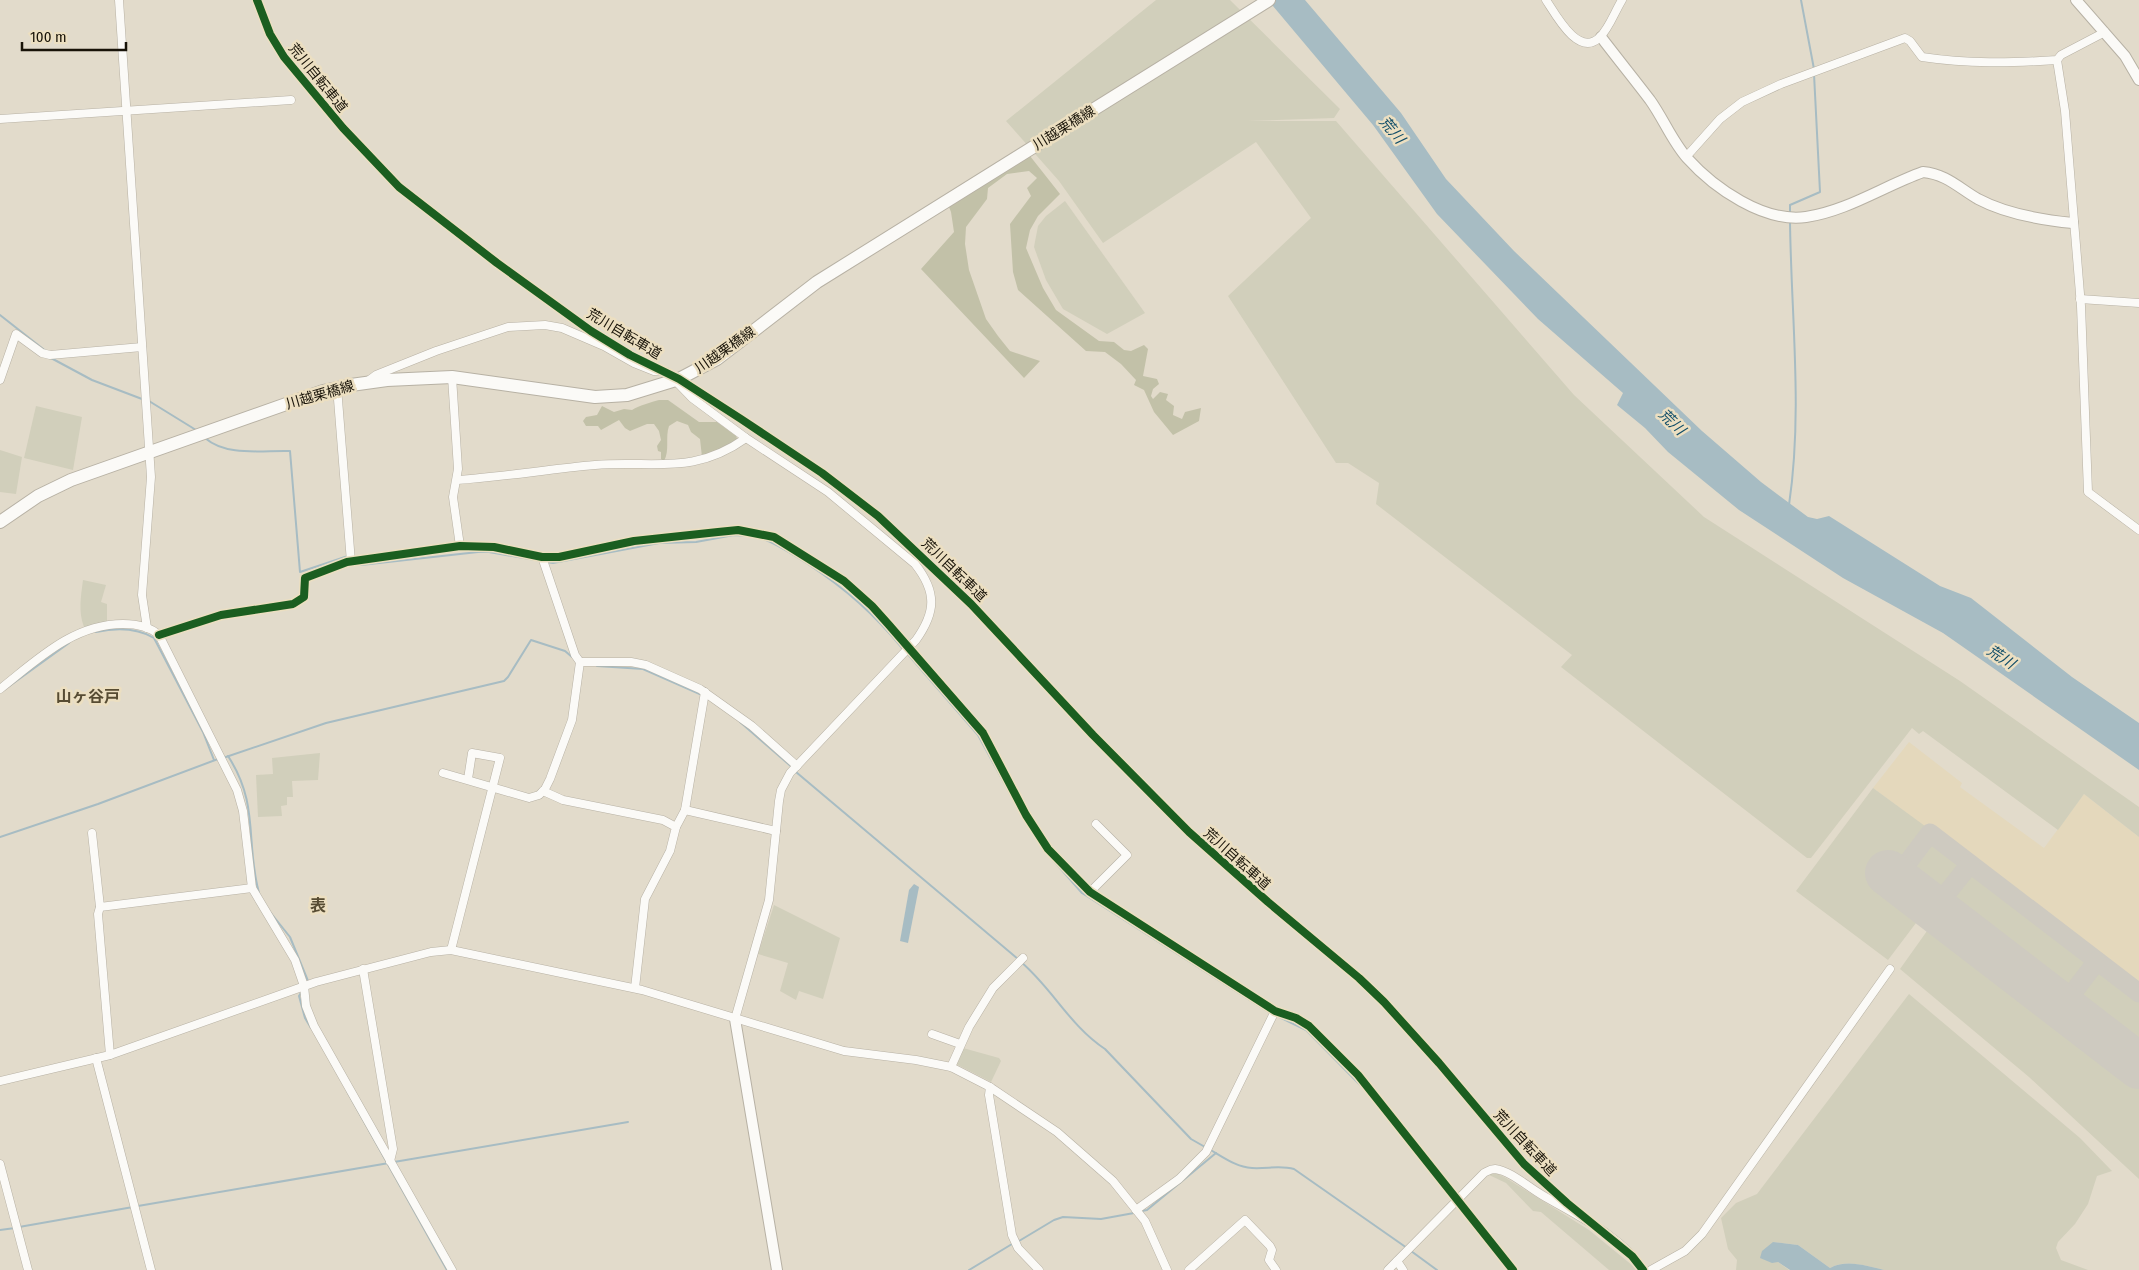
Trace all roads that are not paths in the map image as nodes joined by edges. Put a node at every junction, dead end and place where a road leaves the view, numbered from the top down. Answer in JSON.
{"nodes":[{"id":1,"x":119,"y":0,"type":"edge"},
{"id":2,"x":1269,"y":0,"type":"edge"},
{"id":3,"x":1546,"y":0,"type":"edge"},
{"id":4,"x":1622,"y":0,"type":"edge"},
{"id":5,"x":2076,"y":0,"type":"edge"},
{"id":6,"x":2104,"y":32,"type":"junction"},
{"id":7,"x":1601,"y":37,"type":"junction"},
{"id":8,"x":2057,"y":60,"type":"junction"},
{"id":9,"x":2139,"y":80,"type":"edge"},
{"id":10,"x":291,"y":100,"type":"dead end"},
{"id":11,"x":126,"y":111,"type":"junction"},
{"id":12,"x":0,"y":119,"type":"edge"},
{"id":13,"x":1686,"y":157,"type":"junction"},
{"id":14,"x":2073,"y":224,"type":"junction"},
{"id":15,"x":2080,"y":299,"type":"junction"},
{"id":16,"x":2139,"y":303,"type":"edge"},
{"id":17,"x":142,"y":347,"type":"junction"},
{"id":18,"x":4,"y":352,"type":"edge"},
{"id":19,"x":452,"y":377,"type":"junction"},
{"id":20,"x":0,"y":380,"type":"edge"},
{"id":21,"x":674,"y":381,"type":"junction"},
{"id":22,"x":366,"y":382,"type":"junction"},
{"id":23,"x":337,"y":387,"type":"junction"},
{"id":24,"x":746,"y":438,"type":"junction"},
{"id":25,"x":150,"y":452,"type":"junction"},
{"id":26,"x":457,"y":480,"type":"junction"},
{"id":27,"x":0,"y":522,"type":"edge"},
{"id":28,"x":2139,"y":530,"type":"edge"},
{"id":29,"x":460,"y":546,"type":"junction"},
{"id":30,"x":542,"y":557,"type":"junction"},
{"id":31,"x":351,"y":562,"type":"junction"},
{"id":32,"x":147,"y":628,"type":"junction"},
{"id":33,"x":158,"y":635,"type":"junction"},
{"id":34,"x":907,"y":648,"type":"junction"},
{"id":35,"x":580,"y":662,"type":"junction"},
{"id":36,"x":0,"y":689,"type":"edge"},
{"id":37,"x":705,"y":692,"type":"junction"},
{"id":38,"x":797,"y":766,"type":"junction"},
{"id":39,"x":444,"y":773,"type":"dead end"},
{"id":40,"x":468,"y":779,"type":"junction"},
{"id":41,"x":492,"y":787,"type":"junction"},
{"id":42,"x":543,"y":791,"type":"junction"},
{"id":43,"x":684,"y":810,"type":"junction"},
{"id":44,"x":1096,"y":824,"type":"dead end"},
{"id":45,"x":676,"y":827,"type":"junction"},
{"id":46,"x":776,"y":831,"type":"junction"},
{"id":47,"x":92,"y":833,"type":"dead end"},
{"id":48,"x":252,"y":888,"type":"junction"},
{"id":49,"x":1090,"y":892,"type":"junction"},
{"id":50,"x":100,"y":907,"type":"junction"},
{"id":51,"x":451,"y":950,"type":"junction"},
{"id":52,"x":1023,"y":958,"type":"dead end"},
{"id":53,"x":364,"y":969,"type":"junction"},
{"id":54,"x":1890,"y":969,"type":"dead end"},
{"id":55,"x":304,"y":986,"type":"junction"},
{"id":56,"x":635,"y":988,"type":"junction"},
{"id":57,"x":1275,"y":1011,"type":"junction"},
{"id":58,"x":735,"y":1019,"type":"junction"},
{"id":59,"x":932,"y":1034,"type":"dead end"},
{"id":60,"x":960,"y":1044,"type":"junction"},
{"id":61,"x":110,"y":1055,"type":"junction"},
{"id":62,"x":96,"y":1058,"type":"junction"},
{"id":63,"x":951,"y":1067,"type":"junction"},
{"id":64,"x":0,"y":1081,"type":"edge"},
{"id":65,"x":990,"y":1087,"type":"junction"},
{"id":66,"x":390,"y":1161,"type":"junction"},
{"id":67,"x":0,"y":1164,"type":"edge"},
{"id":68,"x":1455,"y":1202,"type":"junction"},
{"id":69,"x":1136,"y":1210,"type":"junction"},
{"id":70,"x":1396,"y":1260,"type":"junction"},
{"id":71,"x":28,"y":1270,"type":"edge"},
{"id":72,"x":151,"y":1270,"type":"edge"},
{"id":73,"x":452,"y":1270,"type":"edge"},
{"id":74,"x":777,"y":1270,"type":"edge"},
{"id":75,"x":1039,"y":1270,"type":"edge"},
{"id":76,"x":1164,"y":1270,"type":"edge"},
{"id":77,"x":1189,"y":1270,"type":"edge"},
{"id":78,"x":1276,"y":1270,"type":"edge"},
{"id":79,"x":1388,"y":1270,"type":"edge"},
{"id":80,"x":1403,"y":1270,"type":"edge"},
{"id":81,"x":1513,"y":1270,"type":"edge"},
{"id":82,"x":1643,"y":1270,"type":"edge"},
{"id":83,"x":1651,"y":1270,"type":"edge"}],
"edges":[{"from":1,"to":11,"type":"street"},
{"from":2,"to":21,"type":"main road","name":"川越栗橋線"},
{"from":3,"to":7,"type":"street"},
{"from":4,"to":7,"type":"street"},
{"from":5,"to":6,"type":"street"},
{"from":6,"to":8,"type":"street"},
{"from":6,"to":9,"type":"street"},
{"from":7,"to":13,"type":"street"},
{"from":8,"to":13,"type":"street"},
{"from":8,"to":14,"type":"street"},
{"from":10,"to":11,"type":"street"},
{"from":11,"to":12,"type":"street"},
{"from":11,"to":17,"type":"street"},
{"from":13,"to":14,"type":"street"},
{"from":14,"to":15,"type":"street"},
{"from":15,"to":16,"type":"street"},
{"from":15,"to":28,"type":"street"},
{"from":17,"to":18,"type":"street"},
{"from":17,"to":25,"type":"street"},
{"from":18,"to":20,"type":"street"},
{"from":19,"to":21,"type":"main road","name":"川越栗橋線"},
{"from":19,"to":22,"type":"main road","name":"川越栗橋線"},
{"from":19,"to":26,"type":"street"},
{"from":21,"to":22,"type":"street"},
{"from":21,"to":24,"type":"street"},
{"from":22,"to":23,"type":"main road","name":"川越栗橋線"},
{"from":23,"to":25,"type":"main road","name":"川越栗橋線"},
{"from":23,"to":31,"type":"street"},
{"from":24,"to":26,"type":"street"},
{"from":24,"to":34,"type":"street"},
{"from":25,"to":27,"type":"main road","name":"川越栗橋線"},
{"from":25,"to":32,"type":"street"},
{"from":26,"to":29,"type":"street"},
{"from":29,"to":30,"type":"street"},
{"from":29,"to":31,"type":"street"},
{"from":30,"to":34,"type":"street"},
{"from":30,"to":35,"type":"street"},
{"from":31,"to":33,"type":"street"},
{"from":32,"to":33,"type":"street"},
{"from":32,"to":36,"type":"street"},
{"from":33,"to":48,"type":"street"},
{"from":34,"to":38,"type":"street"},
{"from":34,"to":49,"type":"street"},
{"from":35,"to":37,"type":"street"},
{"from":35,"to":42,"type":"street"},
{"from":37,"to":38,"type":"street"},
{"from":37,"to":43,"type":"street"},
{"from":38,"to":46,"type":"street"},
{"from":39,"to":40,"type":"street"},
{"from":40,"to":41,"type":"street"},
{"from":40,"to":41,"type":"street"},
{"from":41,"to":42,"type":"street"},
{"from":41,"to":51,"type":"street"},
{"from":42,"to":45,"type":"street"},
{"from":43,"to":45,"type":"street"},
{"from":43,"to":46,"type":"street"},
{"from":44,"to":49,"type":"street"},
{"from":45,"to":56,"type":"street"},
{"from":46,"to":58,"type":"street"},
{"from":47,"to":50,"type":"street"},
{"from":48,"to":50,"type":"street"},
{"from":48,"to":55,"type":"street"},
{"from":49,"to":57,"type":"street"},
{"from":50,"to":61,"type":"street"},
{"from":51,"to":53,"type":"street"},
{"from":51,"to":56,"type":"street"},
{"from":52,"to":60,"type":"street"},
{"from":53,"to":55,"type":"street"},
{"from":53,"to":66,"type":"street"},
{"from":54,"to":83,"type":"street"},
{"from":55,"to":61,"type":"street"},
{"from":55,"to":66,"type":"street"},
{"from":56,"to":58,"type":"street"},
{"from":57,"to":68,"type":"street"},
{"from":57,"to":69,"type":"street"},
{"from":58,"to":63,"type":"street"},
{"from":58,"to":74,"type":"street"},
{"from":59,"to":60,"type":"street"},
{"from":60,"to":63,"type":"street"},
{"from":61,"to":62,"type":"street"},
{"from":62,"to":64,"type":"street"},
{"from":62,"to":72,"type":"street"},
{"from":63,"to":65,"type":"street"},
{"from":65,"to":69,"type":"street"},
{"from":65,"to":75,"type":"street"},
{"from":66,"to":73,"type":"street"},
{"from":67,"to":71,"type":"street"},
{"from":68,"to":70,"type":"street"},
{"from":68,"to":81,"type":"street"},
{"from":68,"to":82,"type":"street"},
{"from":69,"to":76,"type":"street"},
{"from":70,"to":79,"type":"street"},
{"from":70,"to":80,"type":"street"},
{"from":77,"to":78,"type":"street"}]}
